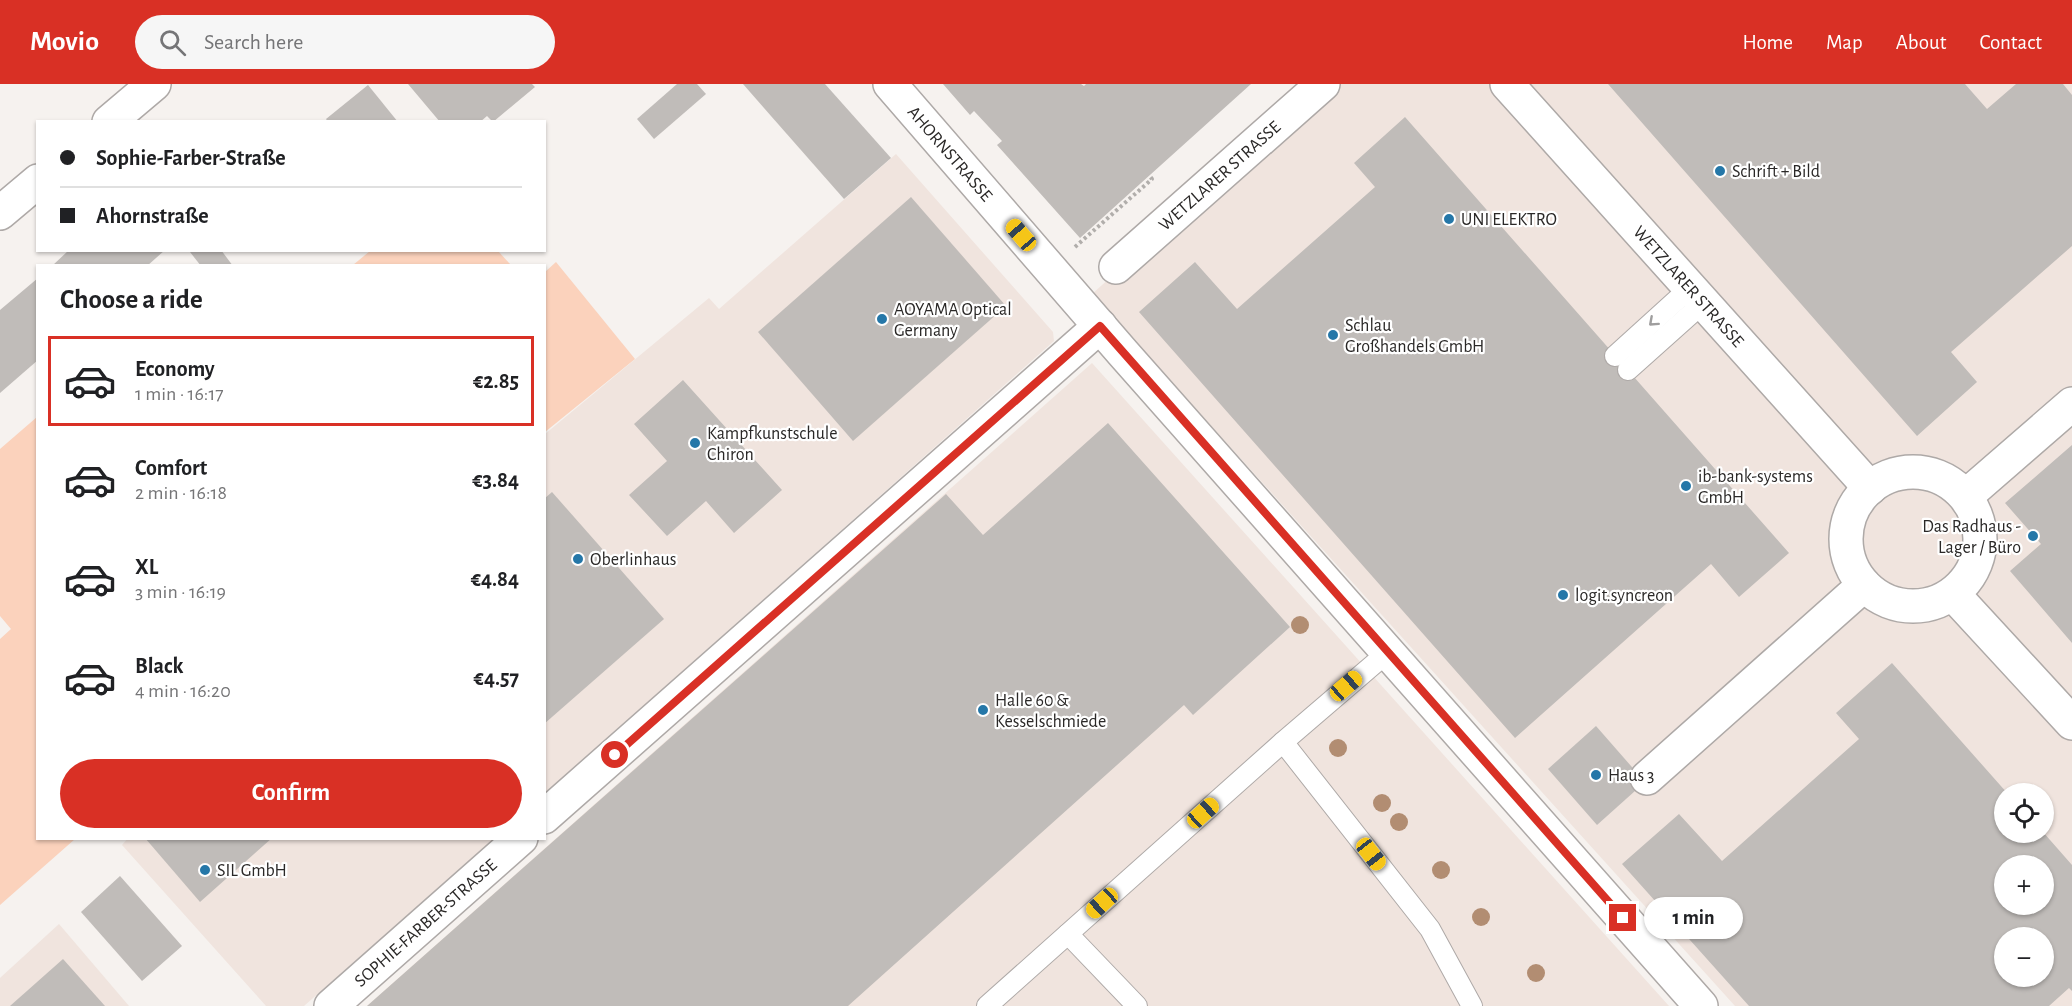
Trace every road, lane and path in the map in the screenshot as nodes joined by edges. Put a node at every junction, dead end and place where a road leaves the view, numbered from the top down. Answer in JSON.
{"nodes":[{"id":1,"x":154,"y":84,"type":"edge"},
{"id":2,"x":890,"y":84,"type":"edge"},
{"id":3,"x":1323,"y":84,"type":"edge"},
{"id":4,"x":1507,"y":84,"type":"edge"},
{"id":5,"x":111,"y":120,"type":"edge"},
{"id":6,"x":1149,"y":175,"type":"dead end"},
{"id":7,"x":36,"y":183,"type":"edge"},
{"id":8,"x":0,"y":213,"type":"edge"},
{"id":9,"x":1116,"y":267,"type":"dead end"},
{"id":10,"x":1050,"y":269,"type":"junction"},
{"id":11,"x":1697,"y":296,"type":"junction"},
{"id":12,"x":1100,"y":326,"type":"junction"},
{"id":13,"x":1622,"y":363,"type":"dead end"},
{"id":14,"x":2072,"y":404,"type":"edge"},
{"id":15,"x":1869,"y":488,"type":"junction"},
{"id":16,"x":1966,"y":496,"type":"junction"},
{"id":17,"x":1864,"y":585,"type":"junction"},
{"id":18,"x":1953,"y":594,"type":"junction"},
{"id":19,"x":1388,"y":652,"type":"junction"},
{"id":20,"x":2072,"y":723,"type":"edge"},
{"id":21,"x":1283,"y":742,"type":"junction"},
{"id":22,"x":1647,"y":778,"type":"dead end"},
{"id":23,"x":546,"y":815,"type":"edge"},
{"id":24,"x":518,"y":840,"type":"edge"},
{"id":25,"x":1068,"y":934,"type":"junction"},
{"id":26,"x":331,"y":1006,"type":"edge"},
{"id":27,"x":987,"y":1006,"type":"edge"},
{"id":28,"x":1137,"y":1006,"type":"edge"},
{"id":29,"x":1472,"y":1006,"type":"edge"},
{"id":30,"x":1701,"y":1006,"type":"edge"}],
"edges":[{"from":1,"to":5,"type":"street"},
{"from":2,"to":10,"type":"street","name":"AHORNSTRASSE"},
{"from":3,"to":9,"type":"street","name":"WETZLARER STRASSE"},
{"from":4,"to":11,"type":"street","name":"WETZLARER STRASSE"},
{"from":6,"to":10,"type":"path"},
{"from":7,"to":8,"type":"street"},
{"from":10,"to":12,"type":"street","name":"AHORNSTRASSE"},
{"from":11,"to":13,"type":"lane"},
{"from":11,"to":15,"type":"street","name":"WETZLARER STRASSE"},
{"from":12,"to":19,"type":"street","name":"AHORNSTRASSE"},
{"from":12,"to":23,"type":"street"},
{"from":14,"to":16,"type":"street"},
{"from":15,"to":16,"type":"street"},
{"from":15,"to":17,"type":"street"},
{"from":16,"to":18,"type":"street"},
{"from":17,"to":18,"type":"street"},
{"from":17,"to":22,"type":"street"},
{"from":18,"to":20,"type":"street"},
{"from":19,"to":21,"type":"lane"},
{"from":19,"to":30,"type":"street","name":"AHORNSTRASSE"},
{"from":21,"to":25,"type":"lane"},
{"from":21,"to":29,"type":"lane"},
{"from":24,"to":26,"type":"street","name":"SOPHIE-FARBER-STRASSE"},
{"from":25,"to":27,"type":"lane"},
{"from":25,"to":28,"type":"lane"}]}
